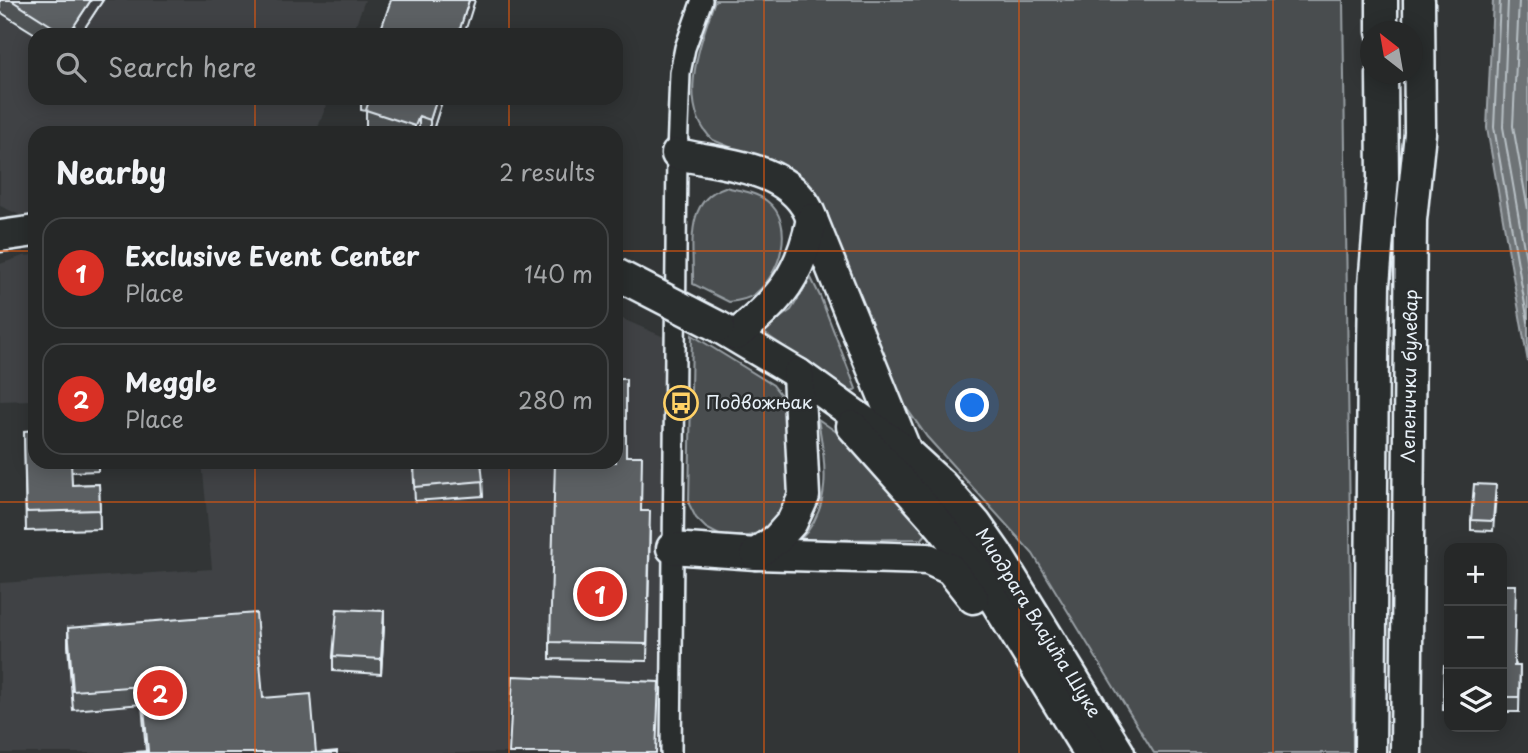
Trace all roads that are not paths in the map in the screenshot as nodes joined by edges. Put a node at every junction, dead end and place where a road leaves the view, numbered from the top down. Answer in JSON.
{"nodes":[{"id":1,"x":702,"y":0,"type":"edge"},
{"id":2,"x":1382,"y":0,"type":"edge"},
{"id":3,"x":1419,"y":0,"type":"edge"},
{"id":4,"x":1382,"y":21,"type":"edge"},
{"id":5,"x":1382,"y":84,"type":"edge"},
{"id":6,"x":677,"y":154,"type":"junction"},
{"id":7,"x":812,"y":219,"type":"junction"},
{"id":8,"x":28,"y":232,"type":"edge"},
{"id":9,"x":0,"y":236,"type":"edge"},
{"id":10,"x":623,"y":278,"type":"edge"},
{"id":11,"x":727,"y":331,"type":"junction"},
{"id":12,"x":810,"y":383,"type":"junction"},
{"id":13,"x":905,"y":451,"type":"junction"},
{"id":14,"x":672,"y":548,"type":"junction"},
{"id":15,"x":756,"y":554,"type":"junction"},
{"id":16,"x":1041,"y":674,"type":"junction"},
{"id":17,"x":1060,"y":705,"type":"junction"},
{"id":18,"x":671,"y":753,"type":"edge"},
{"id":19,"x":1071,"y":753,"type":"edge"},
{"id":20,"x":1089,"y":753,"type":"edge"},
{"id":21,"x":1119,"y":753,"type":"edge"},
{"id":22,"x":1370,"y":753,"type":"edge"},
{"id":23,"x":1406,"y":753,"type":"edge"}],
"edges":[{"from":1,"to":6,"type":"street"},
{"from":2,"to":4,"type":"main road"},
{"from":3,"to":23,"type":"main road","name":"Лепенички булевар"},
{"from":5,"to":22,"type":"main road","name":"Лепенички булевар"},
{"from":6,"to":7,"type":"main road"},
{"from":6,"to":14,"type":"street"},
{"from":7,"to":11,"type":"main road"},
{"from":7,"to":13,"type":"main road"},
{"from":8,"to":9,"type":"main road"},
{"from":10,"to":11,"type":"main road","name":"Миодрага Влајића Шуке","bridge":true},
{"from":11,"to":12,"type":"main road","name":"Миодрага Влајића Шуке"},
{"from":12,"to":13,"type":"main road","name":"Миодрага Влајића Шуке"},
{"from":12,"to":15,"type":"main road"},
{"from":12,"to":16,"type":"main road","name":"Миодрага Влајића Шуке"},
{"from":13,"to":21,"type":"main road","name":"Миодрага Влајића Шуке"},
{"from":14,"to":15,"type":"main road"},
{"from":14,"to":18,"type":"street"},
{"from":15,"to":16,"type":"main road"},
{"from":16,"to":17,"type":"main road","name":"Миодрага Влајића Шуке"},
{"from":17,"to":19,"type":"main road"},
{"from":17,"to":20,"type":"main road","name":"Миодрага Влајића Шуке"}]}
